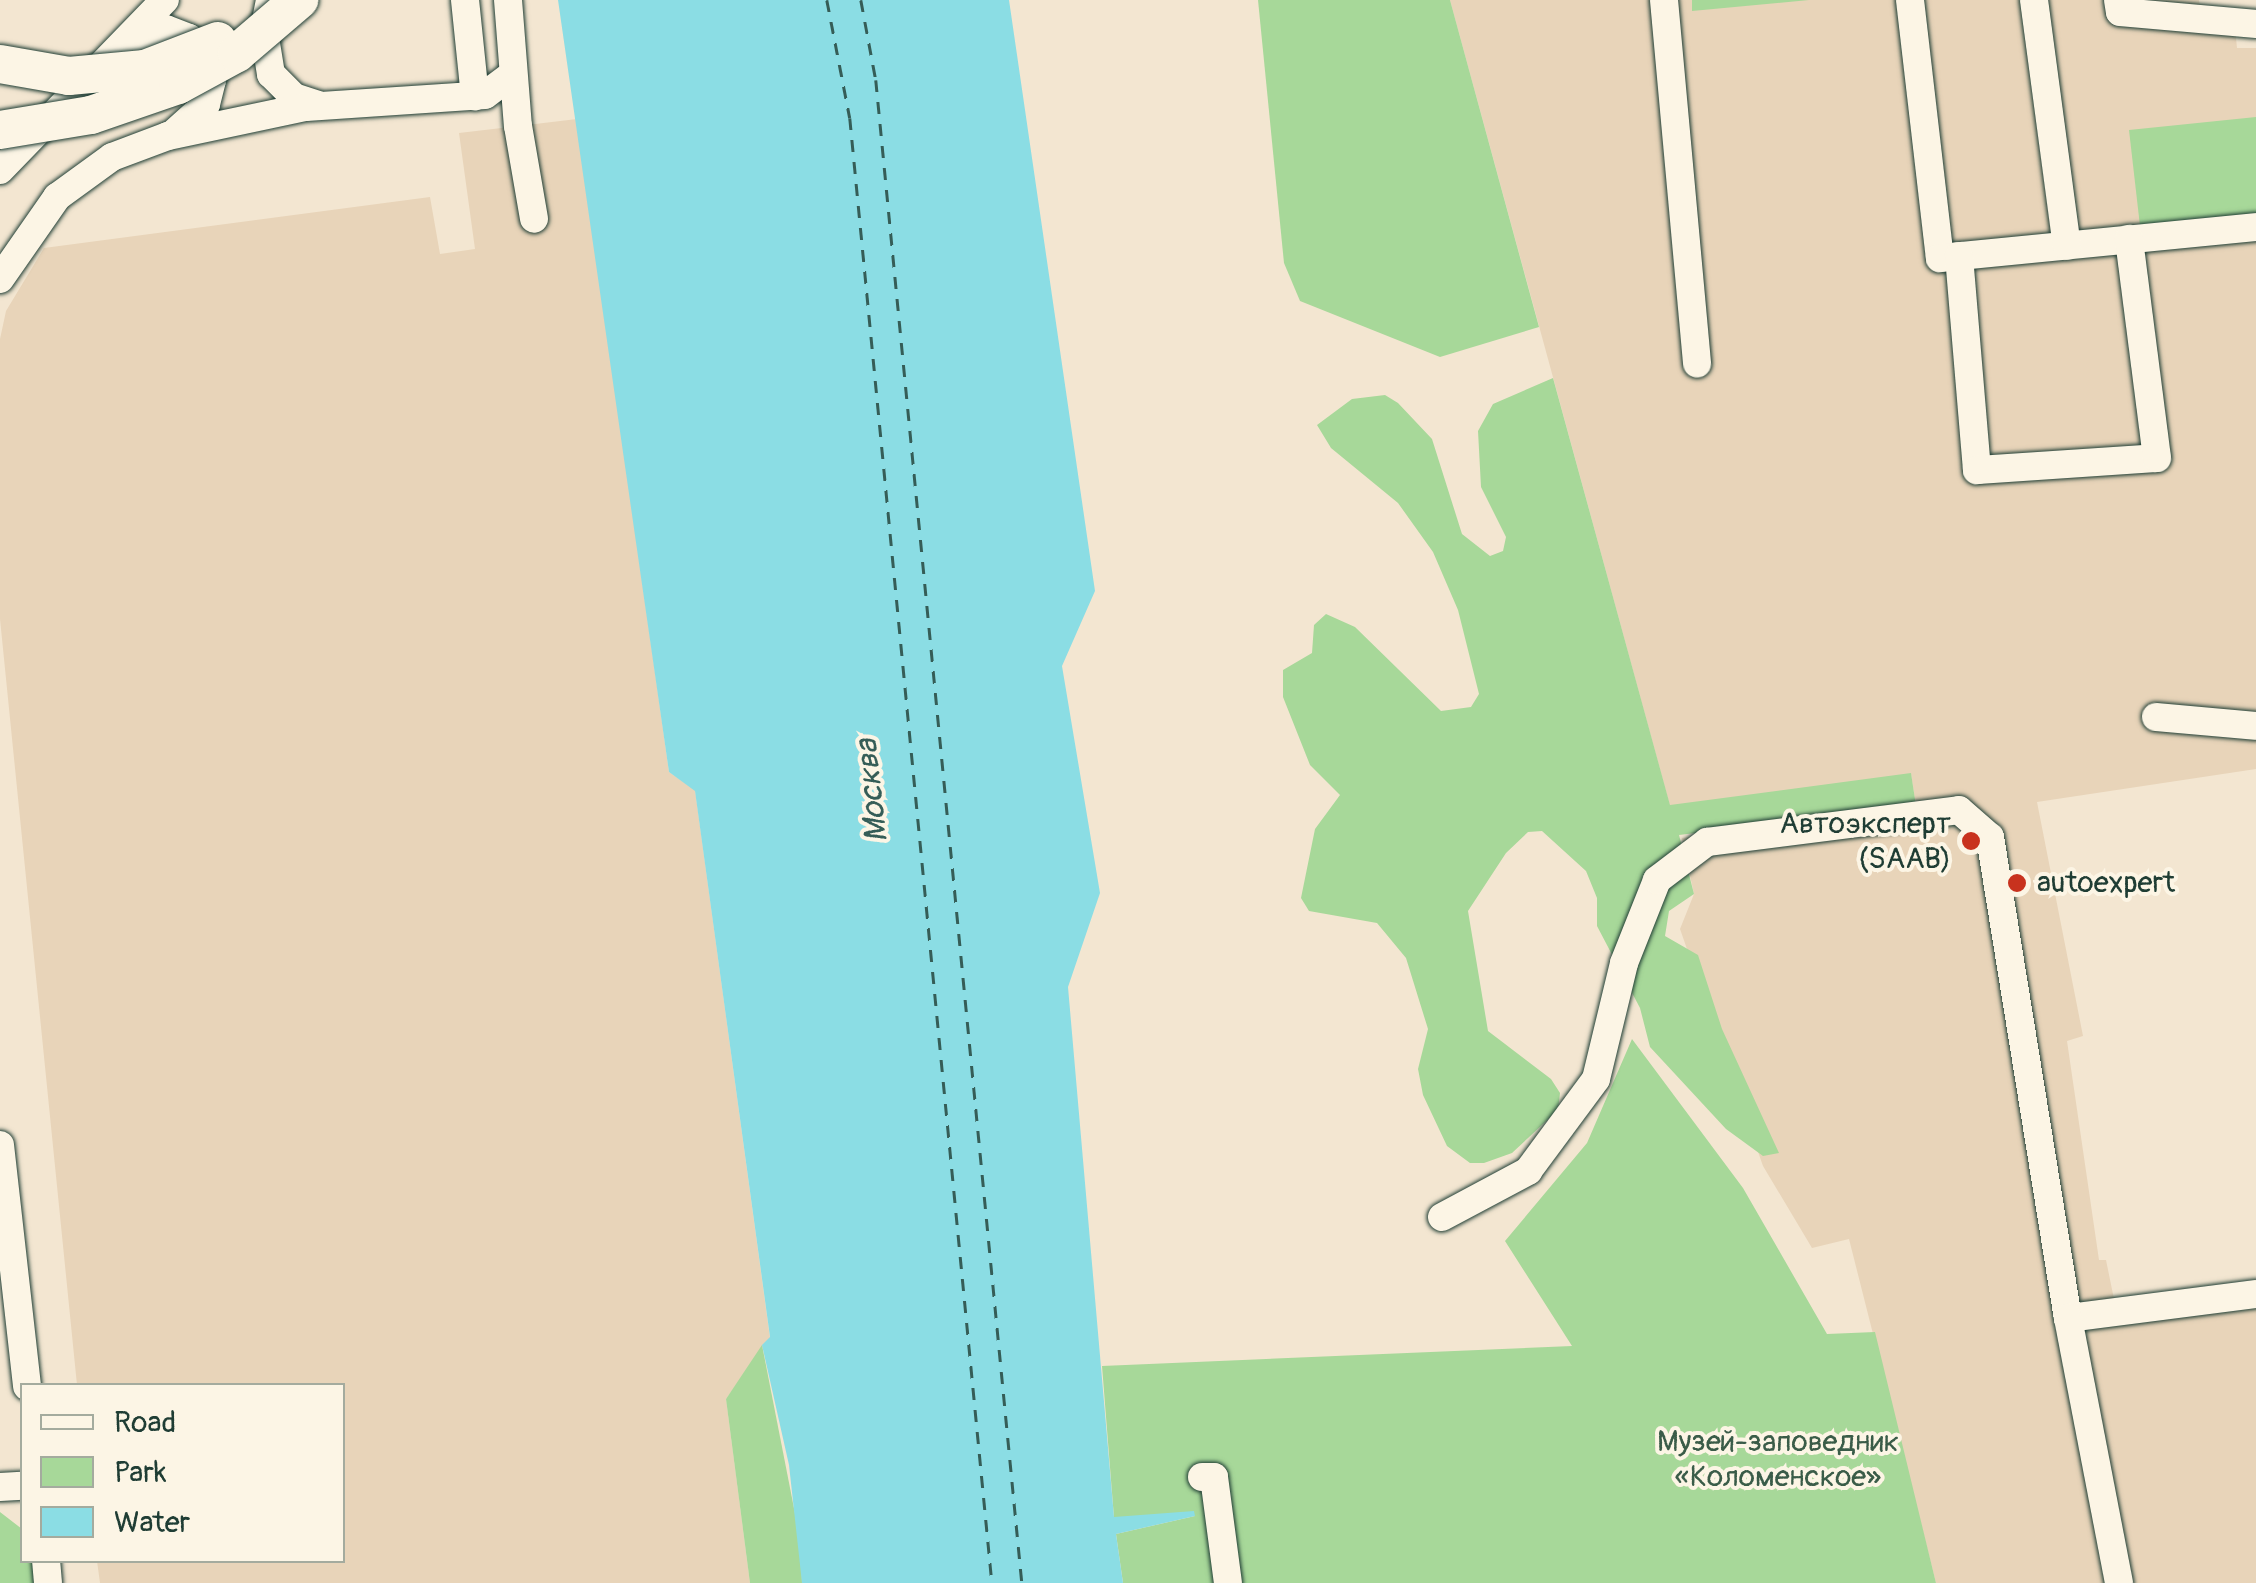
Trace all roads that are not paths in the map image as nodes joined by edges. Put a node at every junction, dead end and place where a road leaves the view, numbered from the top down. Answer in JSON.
{"nodes":[{"id":1,"x":165,"y":0,"type":"edge"},
{"id":2,"x":270,"y":0,"type":"edge"},
{"id":3,"x":284,"y":0,"type":"edge"},
{"id":4,"x":298,"y":0,"type":"edge"},
{"id":5,"x":465,"y":0,"type":"edge"},
{"id":6,"x":508,"y":0,"type":"edge"},
{"id":7,"x":1664,"y":0,"type":"edge"},
{"id":8,"x":1910,"y":0,"type":"edge"},
{"id":9,"x":2034,"y":0,"type":"edge"},
{"id":10,"x":2118,"y":0,"type":"edge"},
{"id":11,"x":2256,"y":24,"type":"edge"},
{"id":12,"x":108,"y":57,"type":"junction"},
{"id":13,"x":0,"y":64,"type":"edge"},
{"id":14,"x":513,"y":74,"type":"junction"},
{"id":15,"x":475,"y":96,"type":"junction"},
{"id":16,"x":324,"y":106,"type":"junction"},
{"id":17,"x":0,"y":130,"type":"edge"},
{"id":18,"x":168,"y":136,"type":"junction"},
{"id":19,"x":0,"y":170,"type":"edge"},
{"id":20,"x":534,"y":220,"type":"dead end"},
{"id":21,"x":2256,"y":227,"type":"edge"},
{"id":22,"x":2129,"y":240,"type":"junction"},
{"id":23,"x":2067,"y":246,"type":"junction"},
{"id":24,"x":1960,"y":256,"type":"junction"},
{"id":25,"x":0,"y":279,"type":"edge"},
{"id":26,"x":1697,"y":364,"type":"dead end"},
{"id":27,"x":2156,"y":718,"type":"dead end"},
{"id":28,"x":2256,"y":726,"type":"edge"},
{"id":29,"x":0,"y":1145,"type":"edge"},
{"id":30,"x":1442,"y":1217,"type":"dead end"},
{"id":31,"x":2256,"y":1294,"type":"edge"},
{"id":32,"x":2068,"y":1318,"type":"junction"},
{"id":33,"x":27,"y":1383,"type":"edge"},
{"id":34,"x":1202,"y":1477,"type":"dead end"},
{"id":35,"x":1228,"y":1583,"type":"edge"},
{"id":36,"x":2118,"y":1583,"type":"edge"}],
"edges":[{"from":1,"to":12,"type":"street"},
{"from":2,"to":16,"type":"street"},
{"from":3,"to":13,"type":"main road","bridge":true},
{"from":4,"to":17,"type":"main road","bridge":true},
{"from":5,"to":15,"type":"street"},
{"from":6,"to":14,"type":"street"},
{"from":7,"to":26,"type":"street"},
{"from":8,"to":24,"type":"street"},
{"from":9,"to":23,"type":"street"},
{"from":10,"to":11,"type":"street"},
{"from":12,"to":18,"type":"street"},
{"from":12,"to":19,"type":"street"},
{"from":14,"to":15,"type":"street"},
{"from":14,"to":20,"type":"street"},
{"from":15,"to":16,"type":"street"},
{"from":16,"to":18,"type":"street"},
{"from":18,"to":25,"type":"street"},
{"from":21,"to":22,"type":"street"},
{"from":22,"to":23,"type":"street"},
{"from":22,"to":24,"type":"street"},
{"from":23,"to":24,"type":"street"},
{"from":27,"to":28,"type":"street"},
{"from":29,"to":33,"type":"street"},
{"from":30,"to":32,"type":"street"},
{"from":31,"to":32,"type":"street"},
{"from":32,"to":36,"type":"street"},
{"from":34,"to":35,"type":"street"}]}
